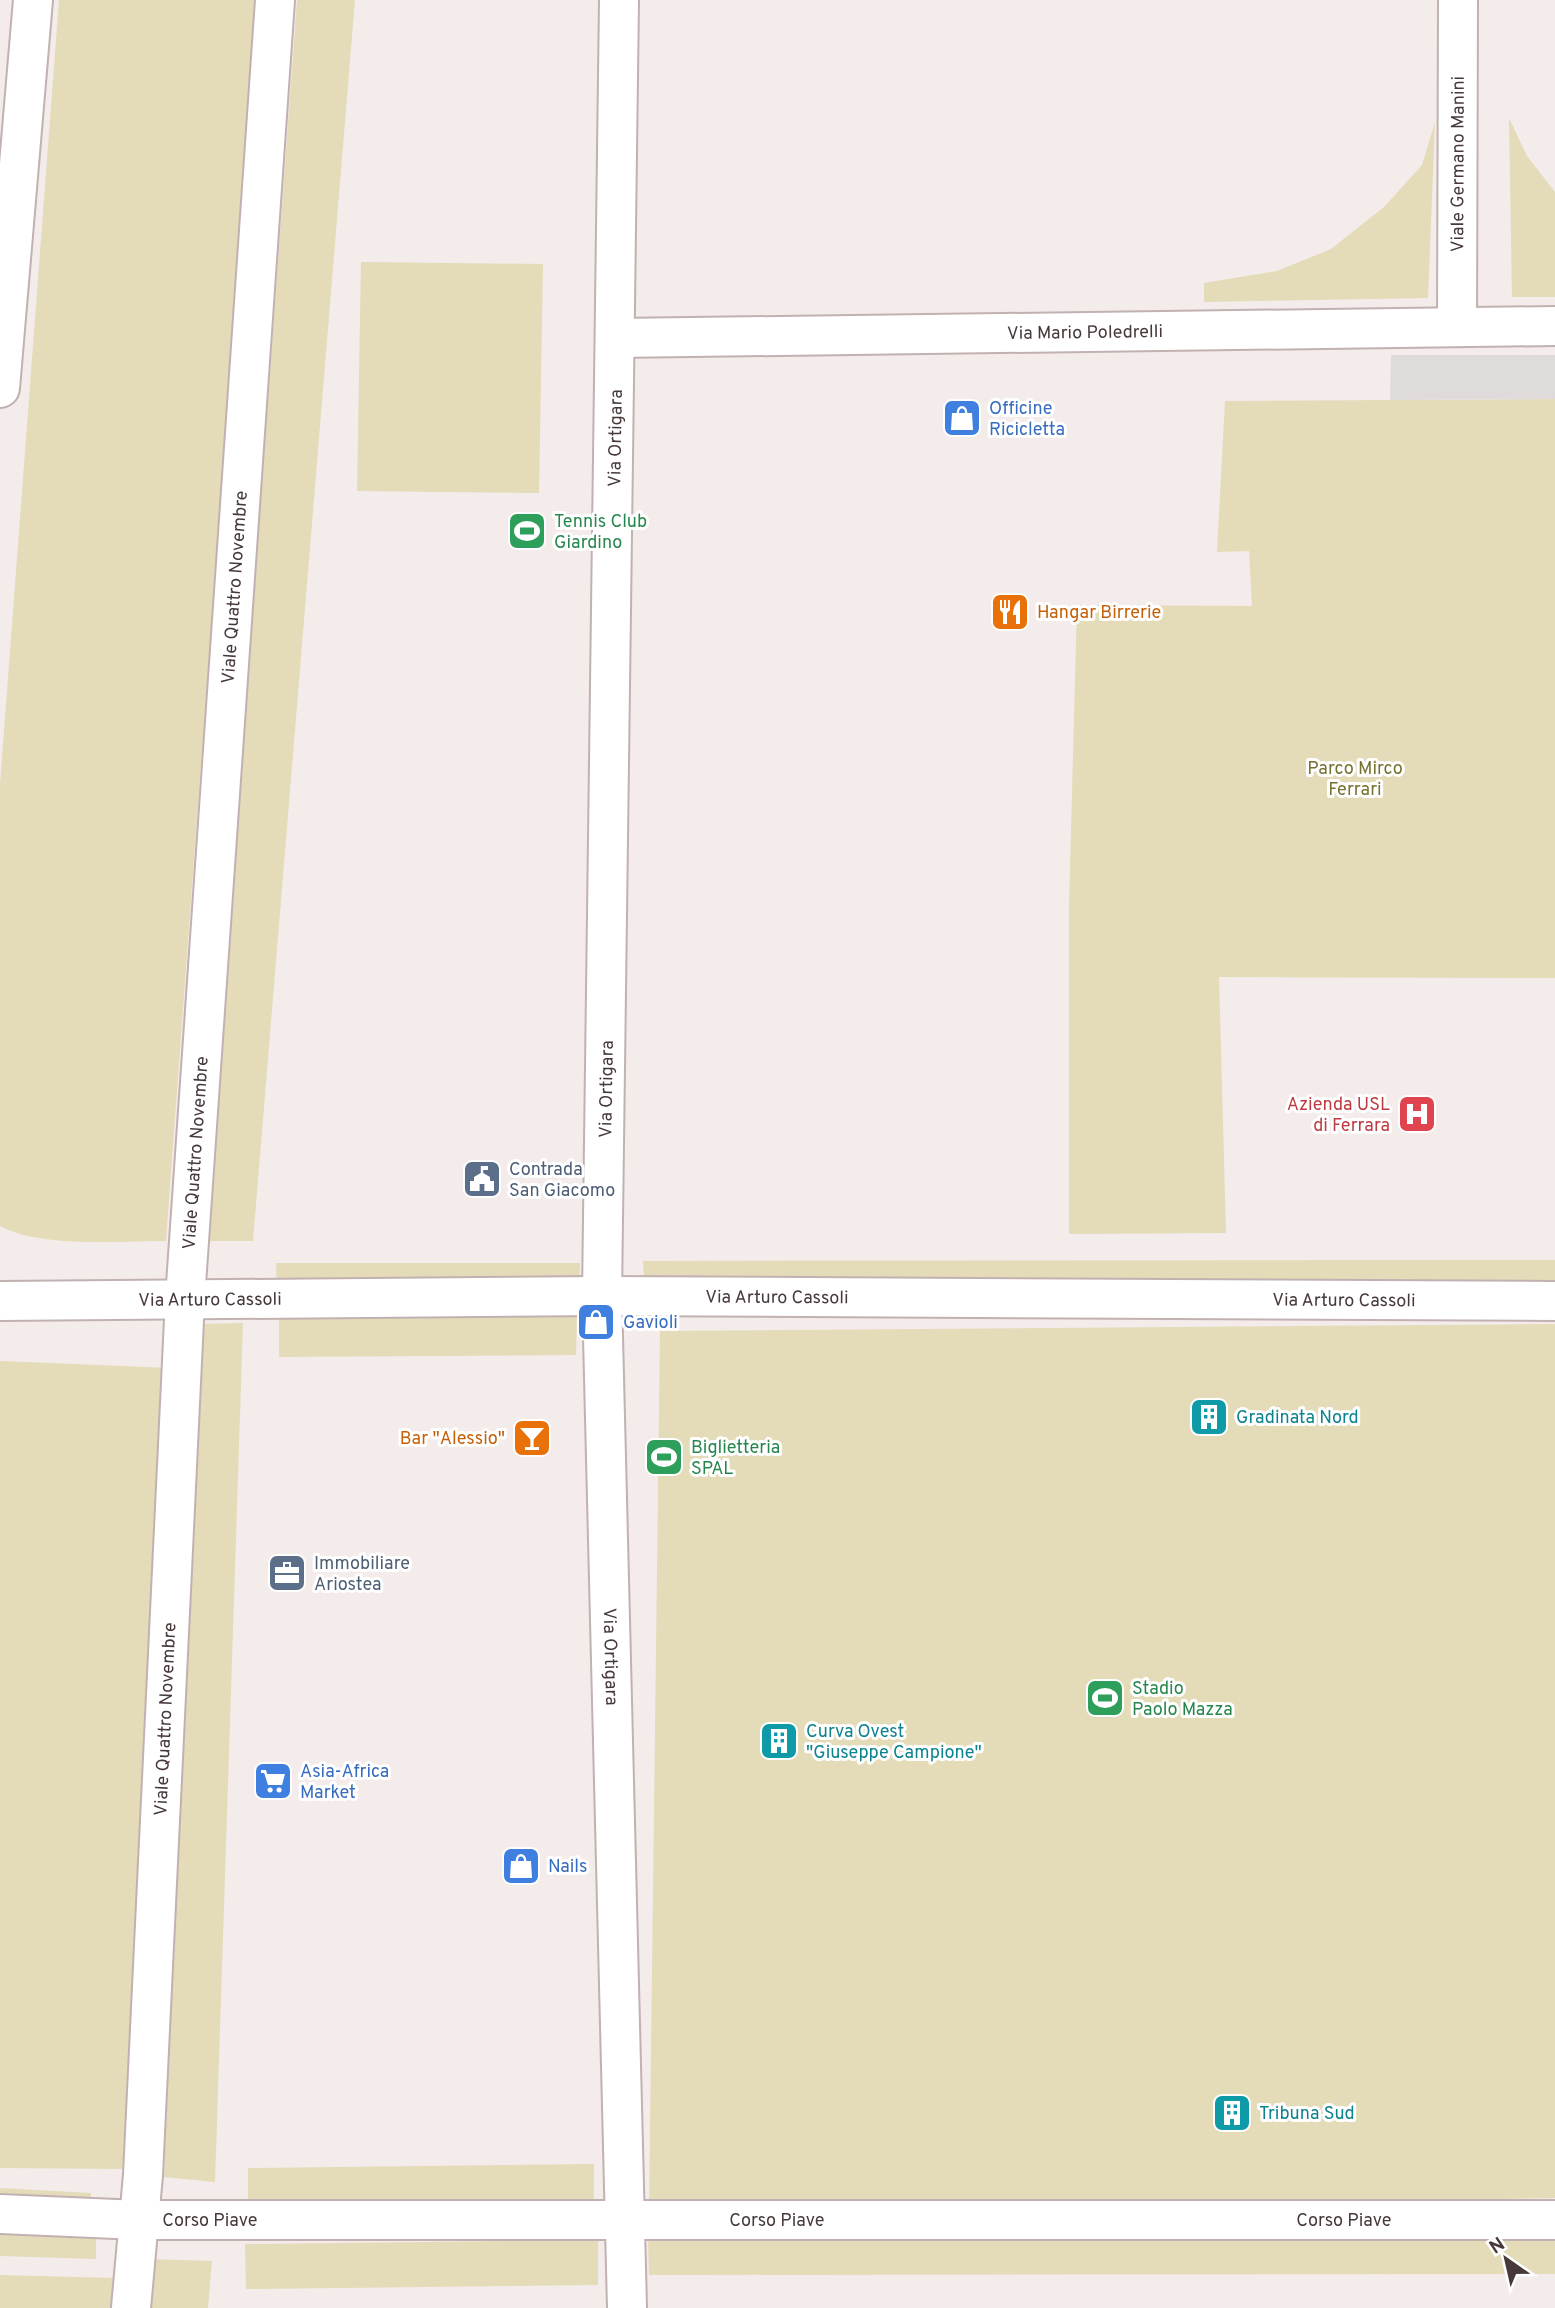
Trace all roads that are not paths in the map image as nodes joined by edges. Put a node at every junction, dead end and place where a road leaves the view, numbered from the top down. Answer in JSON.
{"nodes":[{"id":1,"x":33,"y":0,"type":"edge"},
{"id":2,"x":275,"y":0,"type":"edge"},
{"id":3,"x":619,"y":0,"type":"edge"},
{"id":4,"x":1458,"y":0,"type":"edge"},
{"id":5,"x":1555,"y":326,"type":"edge"},
{"id":6,"x":1457,"y":327,"type":"junction"},
{"id":7,"x":616,"y":338,"type":"junction"},
{"id":8,"x":0,"y":388,"type":"edge"},
{"id":9,"x":602,"y":1296,"type":"junction"},
{"id":10,"x":184,"y":1299,"type":"junction"},
{"id":11,"x":0,"y":1301,"type":"edge"},
{"id":12,"x":1555,"y":1301,"type":"edge"},
{"id":13,"x":0,"y":2214,"type":"edge"},
{"id":14,"x":139,"y":2220,"type":"junction"},
{"id":15,"x":1555,"y":2220,"type":"edge"},
{"id":16,"x":625,"y":2221,"type":"junction"},
{"id":17,"x":131,"y":2308,"type":"edge"},
{"id":18,"x":627,"y":2308,"type":"edge"}],
"edges":[{"from":1,"to":8,"type":"street"},
{"from":2,"to":10,"type":"street","name":"Viale Quattro Novembre"},
{"from":3,"to":7,"type":"street","name":"Via Ortigara"},
{"from":4,"to":6,"type":"street","name":"Viale Germano Manini"},
{"from":5,"to":6,"type":"street","name":"Via Mario Poledrelli"},
{"from":6,"to":7,"type":"street","name":"Via Mario Poledrelli"},
{"from":7,"to":9,"type":"street","name":"Via Ortigara"},
{"from":9,"to":10,"type":"street","name":"Via Arturo Cassoli"},
{"from":9,"to":12,"type":"street","name":"Via Arturo Cassoli"},
{"from":9,"to":16,"type":"street","name":"Via Ortigara"},
{"from":10,"to":11,"type":"street","name":"Via Arturo Cassoli"},
{"from":10,"to":14,"type":"street","name":"Viale Quattro Novembre"},
{"from":13,"to":14,"type":"street","name":"Corso Piave"},
{"from":14,"to":16,"type":"street","name":"Corso Piave"},
{"from":14,"to":17,"type":"street","name":"Viale Quattro Novembre"},
{"from":15,"to":16,"type":"street","name":"Corso Piave"},
{"from":16,"to":18,"type":"street","name":"Via Ortigara"}]}
